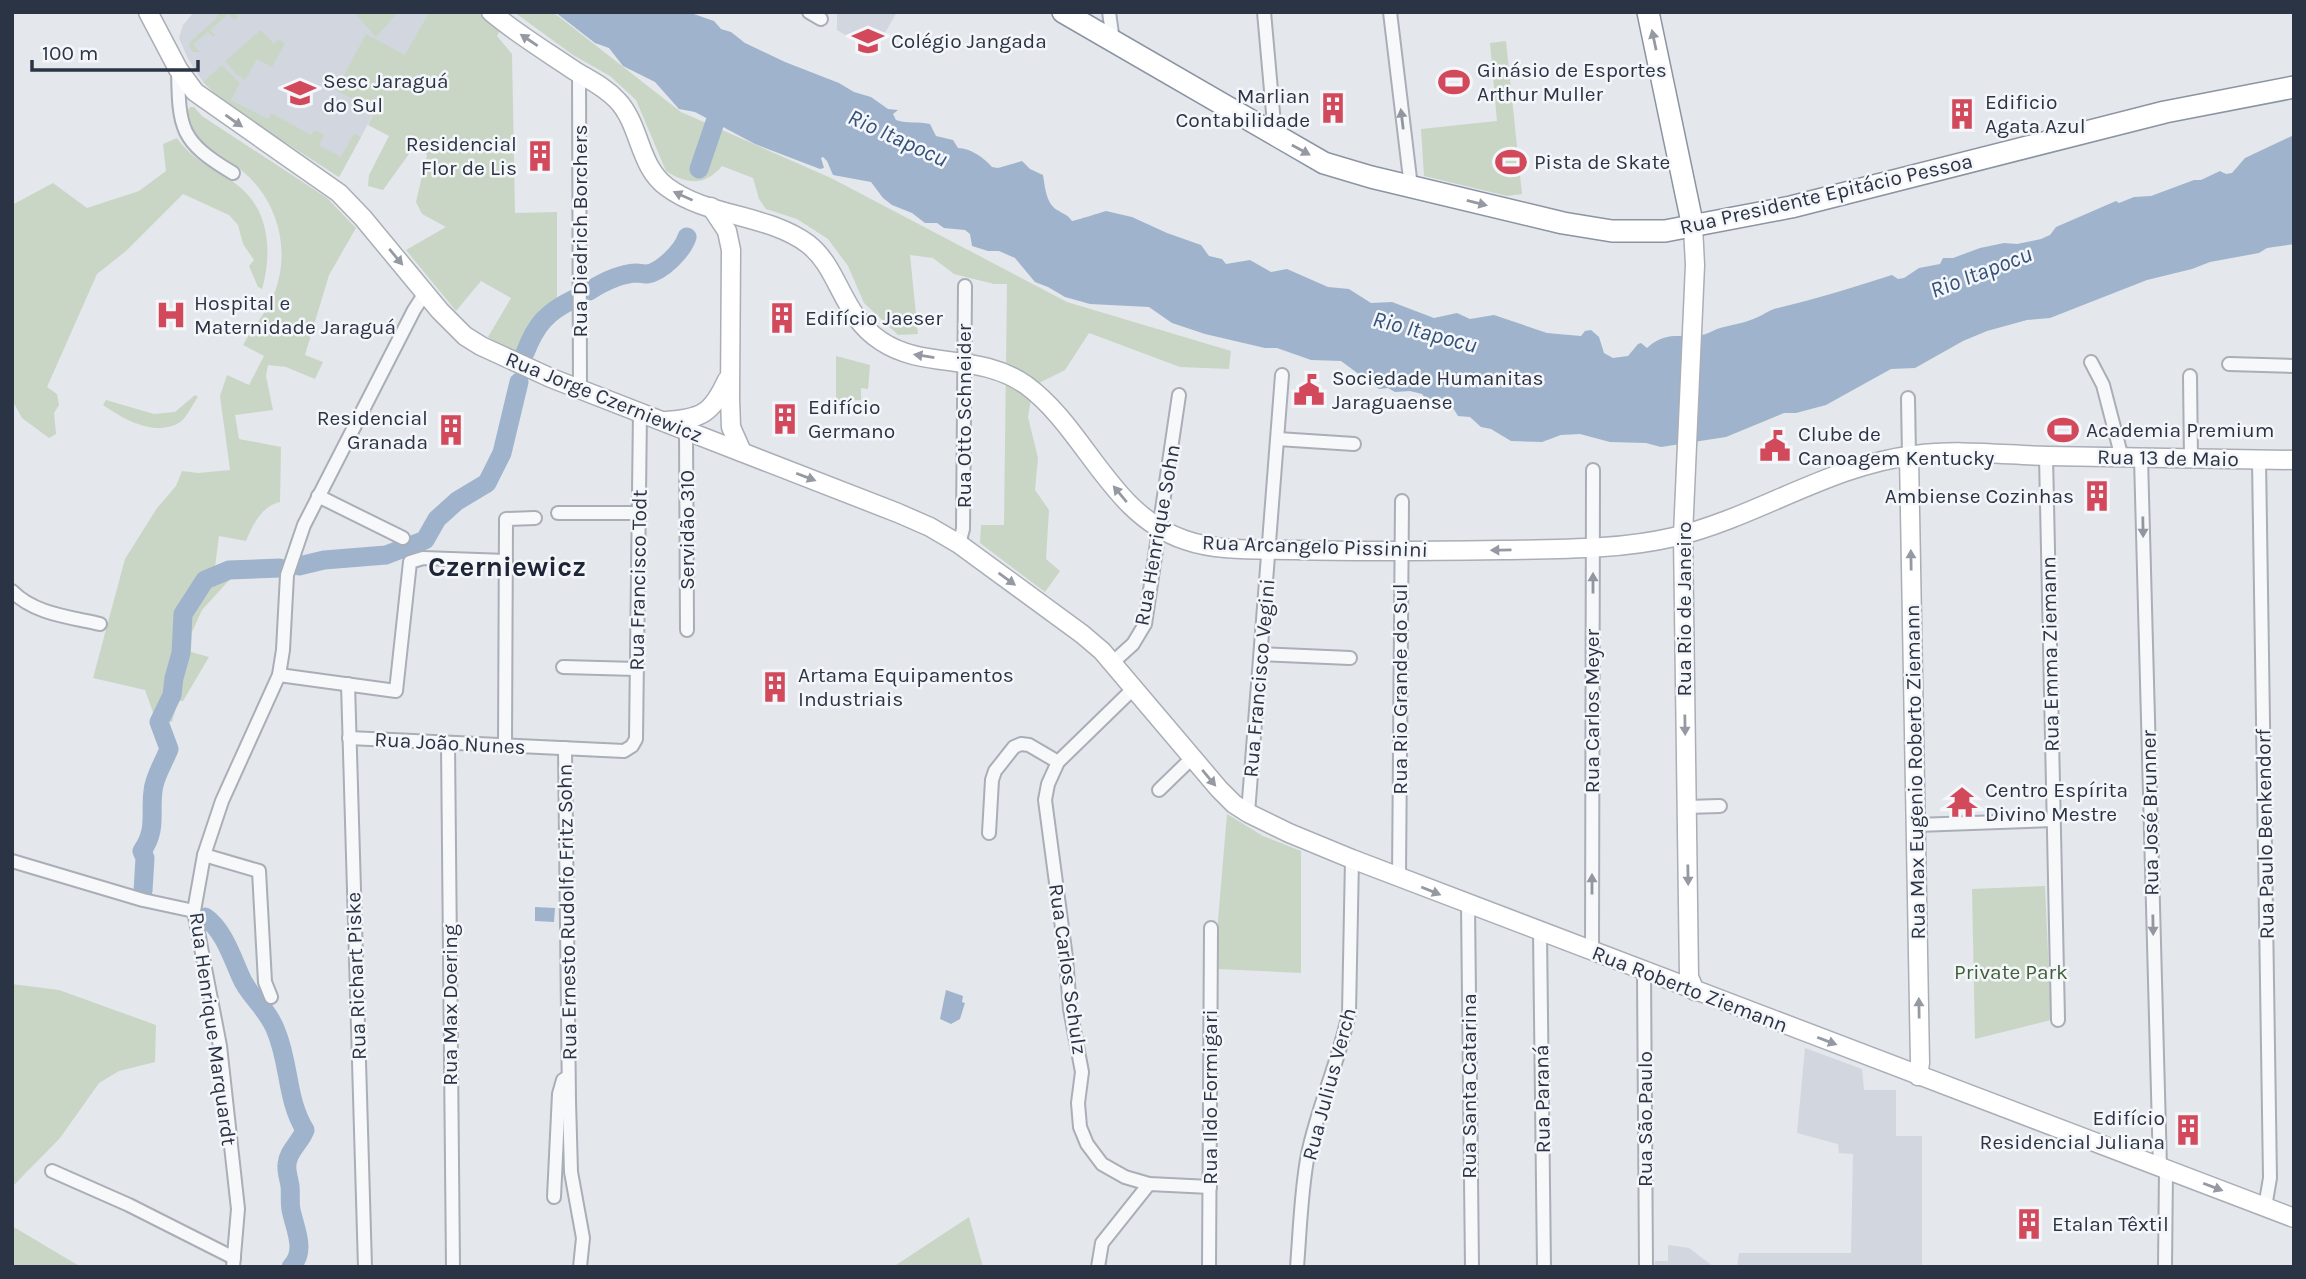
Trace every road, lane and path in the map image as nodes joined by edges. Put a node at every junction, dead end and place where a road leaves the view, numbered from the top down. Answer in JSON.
{"nodes":[{"id":1,"x":148,"y":12,"type":"edge"},
{"id":2,"x":491,"y":12,"type":"edge"},
{"id":3,"x":1063,"y":12,"type":"edge"},
{"id":4,"x":1110,"y":12,"type":"edge"},
{"id":5,"x":1264,"y":12,"type":"edge"},
{"id":6,"x":1390,"y":12,"type":"edge"},
{"id":7,"x":1648,"y":12,"type":"edge"},
{"id":8,"x":1112,"y":41,"type":"junction"},
{"id":9,"x":178,"y":69,"type":"junction"},
{"id":10,"x":579,"y":73,"type":"junction"},
{"id":11,"x":2294,"y":87,"type":"edge"},
{"id":12,"x":195,"y":92,"type":"junction"},
{"id":13,"x":178,"y":102,"type":"junction"},
{"id":14,"x":1275,"y":135,"type":"junction"},
{"id":15,"x":233,"y":173,"type":"dead end"},
{"id":16,"x":1411,"y":187,"type":"junction"},
{"id":17,"x":711,"y":207,"type":"junction"},
{"id":18,"x":770,"y":226,"type":"junction"},
{"id":19,"x":1692,"y":227,"type":"junction"},
{"id":20,"x":731,"y":250,"type":"junction"},
{"id":21,"x":965,"y":286,"type":"dead end"},
{"id":22,"x":425,"y":293,"type":"junction"},
{"id":23,"x":966,"y":362,"type":"junction"},
{"id":24,"x":2091,"y":362,"type":"dead end"},
{"id":25,"x":2229,"y":364,"type":"dead end"},
{"id":26,"x":2294,"y":366,"type":"edge"},
{"id":27,"x":1282,"y":374,"type":"dead end"},
{"id":28,"x":2190,"y":376,"type":"dead end"},
{"id":29,"x":729,"y":377,"type":"junction"},
{"id":30,"x":580,"y":389,"type":"junction"},
{"id":31,"x":1179,"y":395,"type":"dead end"},
{"id":32,"x":1909,"y":398,"type":"dead end"},
{"id":33,"x":640,"y":412,"type":"junction"},
{"id":34,"x":662,"y":421,"type":"junction"},
{"id":35,"x":686,"y":430,"type":"junction"},
{"id":36,"x":1278,"y":439,"type":"junction"},
{"id":37,"x":1354,"y":444,"type":"dead end"},
{"id":38,"x":743,"y":452,"type":"junction"},
{"id":39,"x":2046,"y":456,"type":"junction"},
{"id":40,"x":2122,"y":458,"type":"junction"},
{"id":41,"x":2141,"y":458,"type":"junction"},
{"id":42,"x":2191,"y":459,"type":"junction"},
{"id":43,"x":2259,"y":460,"type":"junction"},
{"id":44,"x":2294,"y":460,"type":"edge"},
{"id":45,"x":1909,"y":462,"type":"junction"},
{"id":46,"x":1593,"y":470,"type":"dead end"},
{"id":47,"x":318,"y":496,"type":"junction"},
{"id":48,"x":1402,"y":501,"type":"dead end"},
{"id":49,"x":1684,"y":501,"type":"junction"},
{"id":50,"x":558,"y":513,"type":"dead end"},
{"id":51,"x":639,"y":513,"type":"junction"},
{"id":52,"x":535,"y":518,"type":"dead end"},
{"id":53,"x":1718,"y":523,"type":"junction"},
{"id":54,"x":1160,"y":528,"type":"junction"},
{"id":55,"x":1683,"y":535,"type":"junction"},
{"id":56,"x":403,"y":538,"type":"dead end"},
{"id":57,"x":958,"y":544,"type":"junction"},
{"id":58,"x":1593,"y":547,"type":"junction"},
{"id":59,"x":1269,"y":549,"type":"junction"},
{"id":60,"x":1401,"y":551,"type":"junction"},
{"id":61,"x":506,"y":561,"type":"junction"},
{"id":62,"x":12,"y":591,"type":"edge"},
{"id":63,"x":100,"y":624,"type":"dead end"},
{"id":64,"x":687,"y":630,"type":"dead end"},
{"id":65,"x":1261,"y":654,"type":"junction"},
{"id":66,"x":1350,"y":658,"type":"dead end"},
{"id":67,"x":1112,"y":663,"type":"junction"},
{"id":68,"x":563,"y":667,"type":"dead end"},
{"id":69,"x":636,"y":670,"type":"junction"},
{"id":70,"x":279,"y":675,"type":"junction"},
{"id":71,"x":348,"y":684,"type":"junction"},
{"id":72,"x":1133,"y":689,"type":"junction"},
{"id":73,"x":349,"y":738,"type":"junction"},
{"id":74,"x":448,"y":743,"type":"junction"},
{"id":75,"x":505,"y":745,"type":"junction"},
{"id":76,"x":632,"y":746,"type":"joint"},
{"id":77,"x":565,"y":748,"type":"junction"},
{"id":78,"x":1192,"y":758,"type":"junction"},
{"id":79,"x":1058,"y":762,"type":"junction"},
{"id":80,"x":1159,"y":790,"type":"dead end"},
{"id":81,"x":1686,"y":807,"type":"junction"},
{"id":82,"x":1720,"y":807,"type":"dead end"},
{"id":83,"x":1248,"y":813,"type":"junction"},
{"id":84,"x":2054,"y":820,"type":"junction"},
{"id":85,"x":1917,"y":825,"type":"junction"},
{"id":86,"x":989,"y":833,"type":"dead end"},
{"id":87,"x":204,"y":855,"type":"junction"},
{"id":88,"x":1352,"y":859,"type":"junction"},
{"id":89,"x":12,"y":861,"type":"edge"},
{"id":90,"x":1399,"y":878,"type":"junction"},
{"id":91,"x":1468,"y":905,"type":"junction"},
{"id":92,"x":194,"y":911,"type":"junction"},
{"id":93,"x":1211,"y":928,"type":"dead end"},
{"id":94,"x":1540,"y":932,"type":"junction"},
{"id":95,"x":1592,"y":952,"type":"junction"},
{"id":96,"x":1644,"y":972,"type":"junction"},
{"id":97,"x":1695,"y":991,"type":"junction"},
{"id":98,"x":271,"y":998,"type":"dead end"},
{"id":99,"x":2058,"y":1020,"type":"dead end"},
{"id":100,"x":1918,"y":1076,"type":"junction"},
{"id":101,"x":568,"y":1077,"type":"junction"},
{"id":102,"x":2163,"y":1168,"type":"junction"},
{"id":103,"x":51,"y":1171,"type":"dead end"},
{"id":104,"x":1149,"y":1184,"type":"junction"},
{"id":105,"x":1210,"y":1187,"type":"junction"},
{"id":106,"x":554,"y":1197,"type":"dead end"},
{"id":107,"x":2265,"y":1207,"type":"junction"},
{"id":108,"x":2294,"y":1218,"type":"edge"},
{"id":109,"x":234,"y":1262,"type":"edge"},
{"id":110,"x":365,"y":1267,"type":"edge"},
{"id":111,"x":453,"y":1267,"type":"edge"},
{"id":112,"x":580,"y":1267,"type":"edge"},
{"id":113,"x":1098,"y":1267,"type":"edge"},
{"id":114,"x":1209,"y":1267,"type":"edge"},
{"id":115,"x":1297,"y":1267,"type":"edge"},
{"id":116,"x":1472,"y":1267,"type":"edge"},
{"id":117,"x":1544,"y":1267,"type":"edge"},
{"id":118,"x":1646,"y":1267,"type":"edge"},
{"id":119,"x":2165,"y":1267,"type":"edge"}],
"edges":[{"from":1,"to":9,"type":"main road","name":"Rua Jorge Czerniewicz"},
{"from":10,"to":2,"type":"main road","name":"Rua Arcangelo Pissinini","one_way":true},
{"from":3,"to":8,"type":"highway","name":"Rua Presidente Epitácio Pessoa"},
{"from":4,"to":8,"type":"street"},
{"from":5,"to":14,"type":"street"},
{"from":16,"to":6,"type":"street","one_way":true},
{"from":19,"to":7,"type":"highway","one_way":true},
{"from":8,"to":14,"type":"highway","name":"Rua Presidente Epitácio Pessoa"},
{"from":9,"to":12,"type":"main road","name":"Rua Jorge Czerniewicz"},
{"from":9,"to":13,"type":"street"},
{"from":17,"to":10,"type":"main road","name":"Rua Arcangelo Pissinini","one_way":true},
{"from":10,"to":30,"type":"street","name":"Rua Diedrich Borchers"},
{"from":11,"to":19,"type":"highway","name":"Rua Presidente Epitácio Pessoa"},
{"from":12,"to":13,"type":"street"},
{"from":12,"to":22,"type":"main road","name":"Rua Jorge Czerniewicz","one_way":true},
{"from":13,"to":15,"type":"street"},
{"from":14,"to":16,"type":"highway","name":"Rua Presidente Epitácio Pessoa","one_way":true},
{"from":16,"to":19,"type":"highway","name":"Rua Presidente Epitácio Pessoa","one_way":true},
{"from":17,"to":18,"type":"main road","name":"Rua Arcangelo Pissinini"},
{"from":17,"to":20,"type":"main road"},
{"from":18,"to":20,"type":"main road"},
{"from":23,"to":18,"type":"main road","name":"Rua Arcangelo Pissinini","one_way":true},
{"from":19,"to":49,"type":"main road","name":"Rua Rio de Janeiro"},
{"from":20,"to":29,"type":"main road"},
{"from":21,"to":23,"type":"street","name":"Rua Otto Schneider"},
{"from":22,"to":30,"type":"main road","name":"Rua Jorge Czerniewicz"},
{"from":22,"to":47,"type":"street","name":"Rua Henrique Marquardt"},
{"from":54,"to":23,"type":"main road","name":"Rua Arcangelo Pissinini","one_way":true},
{"from":23,"to":57,"type":"street","name":"Rua Otto Schneider"},
{"from":24,"to":40,"type":"street"},
{"from":25,"to":26,"type":"street"},
{"from":27,"to":36,"type":"street","name":"Rua Francisco Vegini"},
{"from":28,"to":42,"type":"street"},
{"from":29,"to":34,"type":"main road"},
{"from":29,"to":38,"type":"main road"},
{"from":30,"to":33,"type":"main road","name":"Rua Jorge Czerniewicz"},
{"from":31,"to":54,"type":"street","name":"Rua Henrique Sohn"},
{"from":32,"to":45,"type":"street","name":"Rua Max Eugenio Roberto Ziemann"},
{"from":33,"to":34,"type":"main road","name":"Rua Jorge Czerniewicz"},
{"from":33,"to":51,"type":"street","name":"Rua Francisco Todt"},
{"from":34,"to":35,"type":"main road","name":"Rua Jorge Czerniewicz"},
{"from":35,"to":38,"type":"main road","name":"Rua Jorge Czerniewicz"},
{"from":35,"to":64,"type":"street","name":"Servidão 310"},
{"from":36,"to":37,"type":"street"},
{"from":36,"to":59,"type":"street","name":"Rua Francisco Vegini"},
{"from":38,"to":57,"type":"main road","name":"Rua Jorge Czerniewicz","one_way":true},
{"from":39,"to":40,"type":"main road","name":"Rua 13 de Maio"},
{"from":39,"to":45,"type":"main road","name":"Rua 13 de Maio"},
{"from":39,"to":84,"type":"street","name":"Rua Emma Ziemann"},
{"from":40,"to":41,"type":"main road","name":"Rua 13 de Maio"},
{"from":41,"to":42,"type":"main road","name":"Rua 13 de Maio"},
{"from":41,"to":102,"type":"street","name":"Rua José Brunner","one_way":true},
{"from":42,"to":43,"type":"main road","name":"Rua 13 de Maio"},
{"from":43,"to":44,"type":"main road","name":"Rua 13 de Maio"},
{"from":43,"to":107,"type":"street","name":"Rua Paulo Benkendorf"},
{"from":45,"to":53,"type":"main road","name":"Rua 13 de Maio"},
{"from":85,"to":45,"type":"main road","name":"Rua Max Eugenio Roberto Ziemann","one_way":true},
{"from":46,"to":58,"type":"street","name":"Rua Carlos Meyer"},
{"from":47,"to":56,"type":"street"},
{"from":47,"to":70,"type":"street","name":"Rua Henrique Marquardt"},
{"from":48,"to":60,"type":"street","name":"Rua Rio Grande do Sul"},
{"from":49,"to":53,"type":"main road"},
{"from":49,"to":55,"type":"main road","name":"Rua Rio de Janeiro"},
{"from":50,"to":51,"type":"street"},
{"from":51,"to":69,"type":"street","name":"Rua Francisco Todt"},
{"from":52,"to":61,"type":"street"},
{"from":53,"to":55,"type":"main road","name":"Rua 13 de Maio"},
{"from":54,"to":59,"type":"main road","name":"Rua Arcangelo Pissinini"},
{"from":54,"to":67,"type":"street","name":"Rua Henrique Sohn"},
{"from":55,"to":58,"type":"main road","name":"Rua Arcangelo Pissinini"},
{"from":55,"to":81,"type":"main road","name":"Rua Rio de Janeiro","one_way":true},
{"from":57,"to":67,"type":"main road","name":"Rua Jorge Czerniewicz","one_way":true},
{"from":58,"to":60,"type":"main road","name":"Rua Arcangelo Pissinini","one_way":true},
{"from":95,"to":58,"type":"street","name":"Rua Carlos Meyer","one_way":true},
{"from":59,"to":60,"type":"main road","name":"Rua Arcangelo Pissinini"},
{"from":59,"to":65,"type":"street","name":"Rua Francisco Vegini"},
{"from":60,"to":90,"type":"street","name":"Rua Rio Grande do Sul"},
{"from":61,"to":71,"type":"street"},
{"from":61,"to":75,"type":"street"},
{"from":62,"to":63,"type":"street"},
{"from":65,"to":66,"type":"street"},
{"from":65,"to":83,"type":"street","name":"Rua Francisco Vegini"},
{"from":67,"to":72,"type":"main road","name":"Rua Jorge Czerniewicz"},
{"from":68,"to":69,"type":"street"},
{"from":69,"to":76,"type":"street","name":"Rua Francisco Todt"},
{"from":70,"to":71,"type":"street"},
{"from":70,"to":87,"type":"street","name":"Rua Henrique Marquardt"},
{"from":71,"to":73,"type":"street","name":"Rua Richart Piske"},
{"from":72,"to":78,"type":"main road","name":"Rua Roberto Ziemann"},
{"from":72,"to":79,"type":"street","name":"Rua Carlos Schulz"},
{"from":73,"to":74,"type":"street","name":"Rua João Nunes"},
{"from":73,"to":110,"type":"street","name":"Rua Richart Piske"},
{"from":74,"to":75,"type":"street","name":"Rua João Nunes"},
{"from":74,"to":111,"type":"street","name":"Rua Max Doering"},
{"from":75,"to":77,"type":"street","name":"Rua João Nunes"},
{"from":76,"to":77,"type":"street","name":"Rua João Nunes"},
{"from":77,"to":101,"type":"street","name":"Rua Ernesto Rudolfo Fritz Sohn"},
{"from":78,"to":80,"type":"street"},
{"from":78,"to":83,"type":"main road","name":"Rua Roberto Ziemann","one_way":true},
{"from":79,"to":86,"type":"street"},
{"from":79,"to":104,"type":"street","name":"Rua Carlos Schulz"},
{"from":81,"to":82,"type":"street"},
{"from":81,"to":97,"type":"main road","name":"Rua Rio de Janeiro","one_way":true},
{"from":83,"to":88,"type":"main road","name":"Rua Roberto Ziemann"},
{"from":84,"to":85,"type":"street"},
{"from":84,"to":99,"type":"street","name":"Rua Emma Ziemann"},
{"from":100,"to":85,"type":"main road","name":"Rua Max Eugenio Roberto Ziemann","one_way":true},
{"from":87,"to":92,"type":"street","name":"Rua Henrique Marquardt"},
{"from":87,"to":98,"type":"street"},
{"from":88,"to":90,"type":"main road","name":"Rua Roberto Ziemann"},
{"from":88,"to":115,"type":"street","name":"Rua Julius Verch"},
{"from":89,"to":92,"type":"street"},
{"from":90,"to":91,"type":"main road","name":"Rua Roberto Ziemann","one_way":true},
{"from":91,"to":94,"type":"main road","name":"Rua Roberto Ziemann"},
{"from":91,"to":116,"type":"street","name":"Rua Santa Catarina"},
{"from":92,"to":109,"type":"street","name":"Rua Henrique Marquardt"},
{"from":93,"to":105,"type":"street","name":"Rua Ildo Formigari"},
{"from":94,"to":95,"type":"main road","name":"Rua Roberto Ziemann"},
{"from":94,"to":117,"type":"street","name":"Rua Paraná"},
{"from":95,"to":96,"type":"main road","name":"Rua Roberto Ziemann"},
{"from":96,"to":97,"type":"main road","name":"Rua Roberto Ziemann"},
{"from":96,"to":118,"type":"street","name":"Rua São Paulo"},
{"from":97,"to":100,"type":"main road","name":"Rua Roberto Ziemann","one_way":true},
{"from":100,"to":102,"type":"main road","name":"Rua Roberto Ziemann"},
{"from":101,"to":106,"type":"street","name":"Rua Ernesto Rudolfo Fritz Sohn"},
{"from":101,"to":112,"type":"street","name":"Rua Ernesto Rudolfo Fritz Sohn"},
{"from":102,"to":107,"type":"main road","name":"Rua Roberto Ziemann","one_way":true},
{"from":102,"to":119,"type":"street","name":"Rua José Brunner"},
{"from":103,"to":109,"type":"street"},
{"from":104,"to":105,"type":"street","name":"Rua Carlos Schulz"},
{"from":104,"to":113,"type":"street"},
{"from":105,"to":114,"type":"street","name":"Rua Ildo Formigari"},
{"from":107,"to":108,"type":"main road","name":"Rua Roberto Ziemann"}]}
